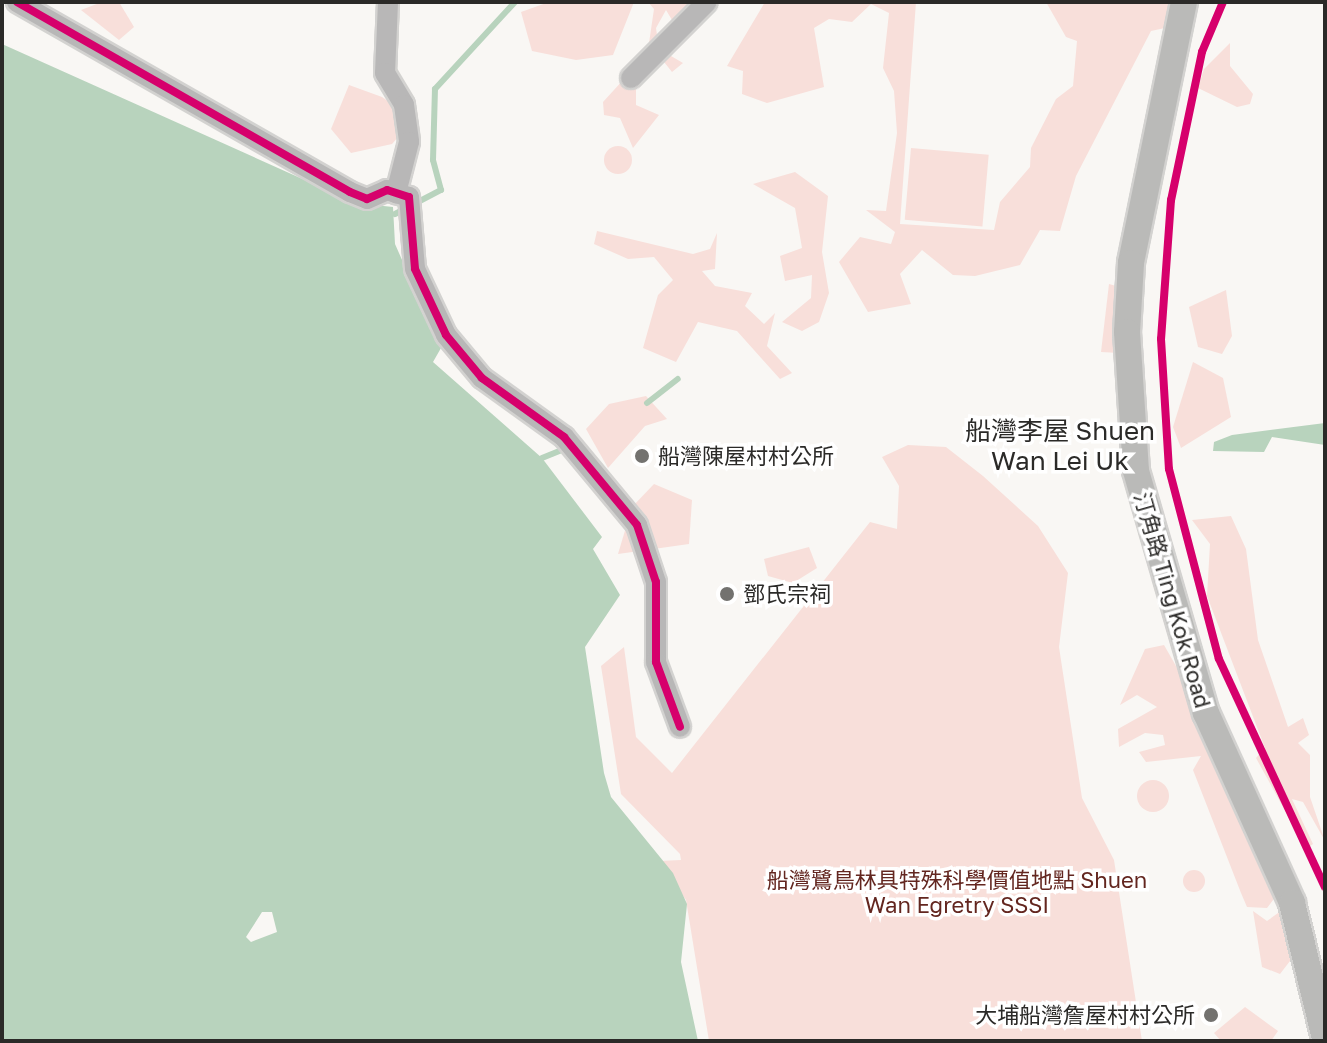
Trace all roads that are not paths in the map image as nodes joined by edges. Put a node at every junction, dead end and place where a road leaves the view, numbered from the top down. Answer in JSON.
{"nodes":[{"id":1,"x":17,"y":2,"type":"edge"},
{"id":2,"x":388,"y":2,"type":"edge"},
{"id":3,"x":707,"y":2,"type":"edge"},
{"id":4,"x":1184,"y":2,"type":"edge"},
{"id":5,"x":631,"y":78,"type":"dead end"},
{"id":6,"x":407,"y":205,"type":"junction"},
{"id":7,"x":680,"y":727,"type":"dead end"},
{"id":8,"x":1325,"y":1038,"type":"edge"}],
"edges":[{"from":1,"to":6,"type":"street"},
{"from":2,"to":6,"type":"street"},
{"from":3,"to":5,"type":"street"},
{"from":4,"to":8,"type":"main road","name":"汀角路 Ting Kok Road"},
{"from":6,"to":7,"type":"street"}]}
